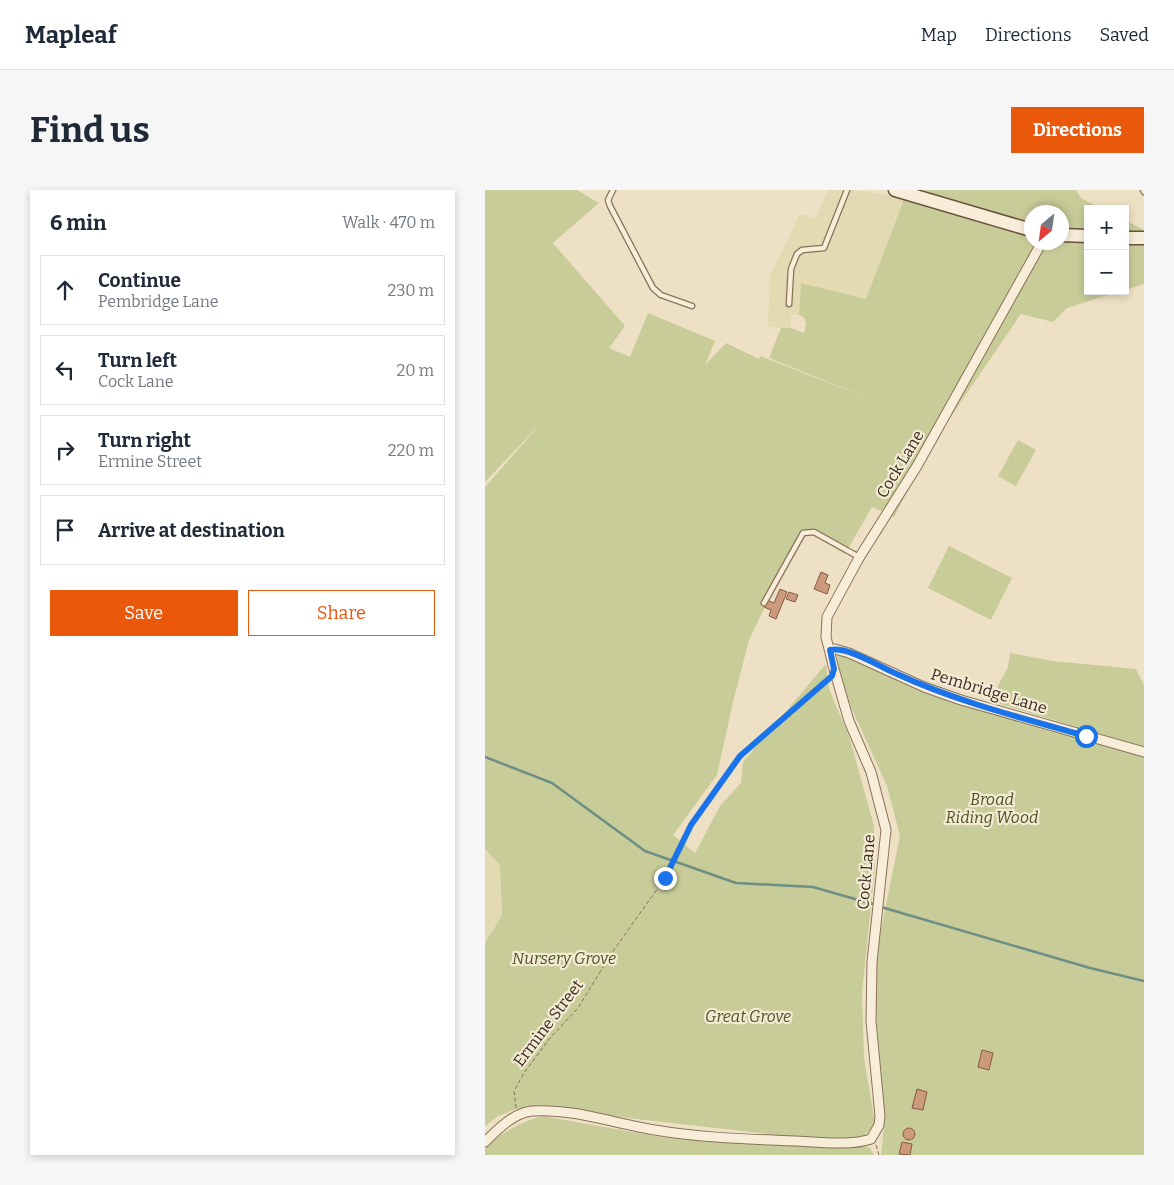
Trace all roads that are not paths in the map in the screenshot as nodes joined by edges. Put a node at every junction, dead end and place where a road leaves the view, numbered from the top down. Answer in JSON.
{"nodes":[{"id":1,"x":613,"y":190,"type":"edge"},
{"id":2,"x":847,"y":190,"type":"edge"},
{"id":3,"x":899,"y":190,"type":"edge"},
{"id":4,"x":1024,"y":228,"type":"edge"},
{"id":5,"x":1069,"y":235,"type":"edge"},
{"id":6,"x":1084,"y":236,"type":"edge"},
{"id":7,"x":1129,"y":238,"type":"edge"},
{"id":8,"x":1144,"y":238,"type":"edge"},
{"id":9,"x":1038,"y":250,"type":"edge"},
{"id":10,"x":789,"y":304,"type":"dead end"},
{"id":11,"x":692,"y":306,"type":"dead end"},
{"id":12,"x":859,"y":558,"type":"junction"},
{"id":13,"x":764,"y":603,"type":"dead end"},
{"id":14,"x":830,"y":650,"type":"junction"},
{"id":15,"x":1144,"y":752,"type":"edge"},
{"id":16,"x":485,"y":1142,"type":"edge"}],
"edges":[{"from":1,"to":11,"type":"lane"},
{"from":2,"to":10,"type":"lane"},
{"from":3,"to":4,"type":"street"},
{"from":5,"to":6,"type":"street"},
{"from":7,"to":8,"type":"street"},
{"from":9,"to":12,"type":"street","name":"Cock Lane"},
{"from":12,"to":13,"type":"lane"},
{"from":12,"to":14,"type":"street","name":"Cock Lane"},
{"from":14,"to":15,"type":"street","name":"Pembridge Lane"},
{"from":14,"to":16,"type":"street","name":"Cock Lane"}]}
